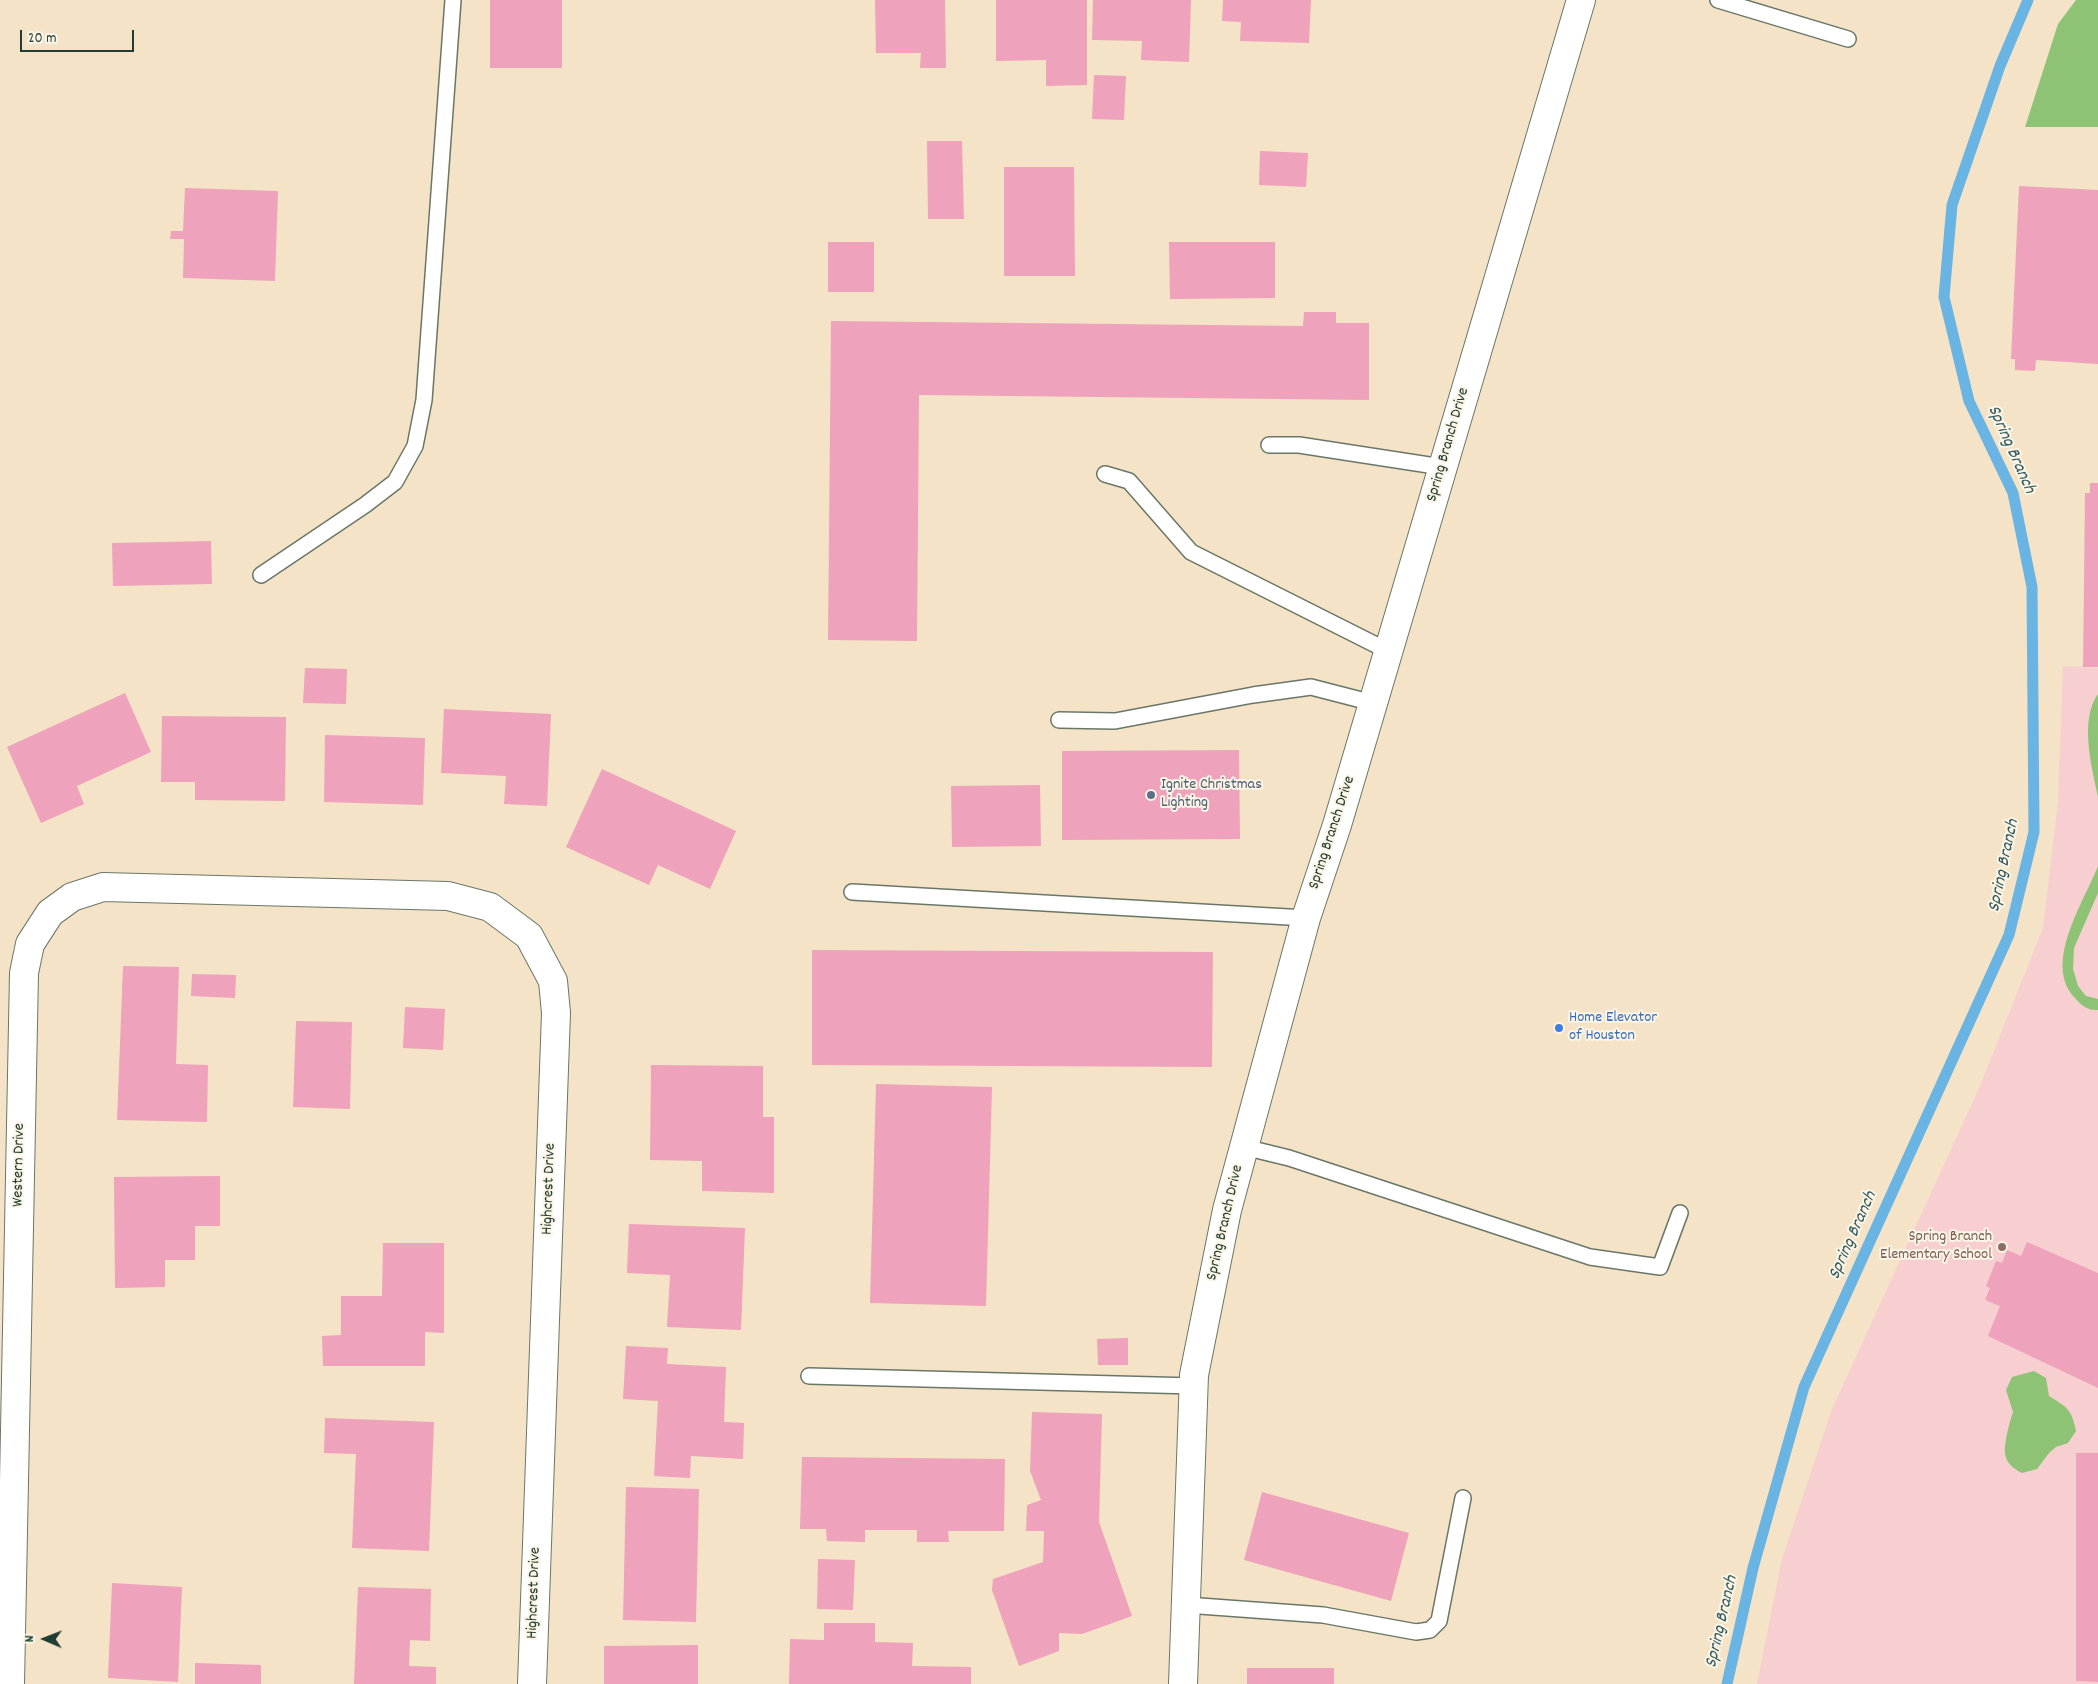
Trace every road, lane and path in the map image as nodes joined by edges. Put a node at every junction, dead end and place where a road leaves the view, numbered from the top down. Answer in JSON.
{"nodes":[{"id":1,"x":452,"y":0,"type":"edge"},
{"id":2,"x":1581,"y":0,"type":"edge"},
{"id":3,"x":1718,"y":0,"type":"edge"},
{"id":4,"x":1848,"y":39,"type":"dead end"},
{"id":5,"x":1269,"y":445,"type":"dead end"},
{"id":6,"x":1442,"y":467,"type":"junction"},
{"id":7,"x":1105,"y":474,"type":"dead end"},
{"id":8,"x":261,"y":575,"type":"dead end"},
{"id":9,"x":1388,"y":651,"type":"junction"},
{"id":10,"x":1373,"y":703,"type":"junction"},
{"id":11,"x":1059,"y":720,"type":"dead end"},
{"id":12,"x":303,"y":892,"type":"joint"},
{"id":13,"x":852,"y":892,"type":"dead end"},
{"id":14,"x":1306,"y":918,"type":"junction"},
{"id":15,"x":1244,"y":1147,"type":"junction"},
{"id":16,"x":1680,"y":1213,"type":"dead end"},
{"id":17,"x":809,"y":1376,"type":"dead end"},
{"id":18,"x":1194,"y":1386,"type":"junction"},
{"id":19,"x":1463,"y":1498,"type":"dead end"},
{"id":20,"x":1186,"y":1605,"type":"junction"},
{"id":21,"x":10,"y":1684,"type":"edge"},
{"id":22,"x":532,"y":1684,"type":"edge"},
{"id":23,"x":1183,"y":1684,"type":"edge"}],
"edges":[{"from":1,"to":8,"type":"lane"},
{"from":2,"to":6,"type":"street","name":"Spring Branch Drive"},
{"from":3,"to":4,"type":"lane"},
{"from":5,"to":6,"type":"lane"},
{"from":6,"to":9,"type":"street","name":"Spring Branch Drive"},
{"from":7,"to":9,"type":"lane"},
{"from":9,"to":10,"type":"street","name":"Spring Branch Drive"},
{"from":10,"to":11,"type":"lane"},
{"from":10,"to":14,"type":"street","name":"Spring Branch Drive"},
{"from":12,"to":21,"type":"street","name":"Western Drive"},
{"from":12,"to":22,"type":"street","name":"Highcrest Drive"},
{"from":13,"to":14,"type":"lane"},
{"from":14,"to":15,"type":"street","name":"Spring Branch Drive"},
{"from":15,"to":16,"type":"lane"},
{"from":15,"to":18,"type":"street","name":"Spring Branch Drive"},
{"from":17,"to":18,"type":"lane"},
{"from":18,"to":20,"type":"street","name":"Spring Branch Drive"},
{"from":19,"to":20,"type":"lane"},
{"from":20,"to":23,"type":"street","name":"Spring Branch Drive"}]}
